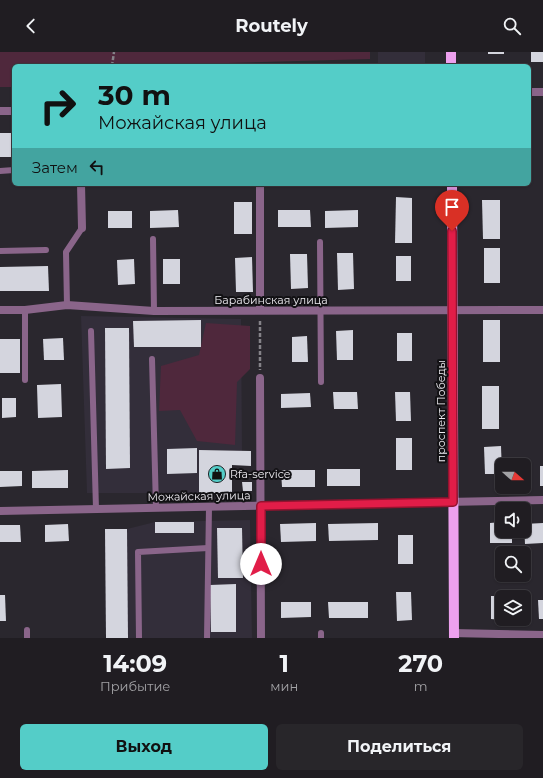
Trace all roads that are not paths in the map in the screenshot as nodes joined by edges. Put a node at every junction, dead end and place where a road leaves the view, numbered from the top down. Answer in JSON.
{"nodes":[{"id":1,"x":531,"y":92,"type":"edge"},
{"id":2,"x":543,"y":92,"type":"edge"},
{"id":3,"x":0,"y":111,"type":"edge"},
{"id":4,"x":12,"y":111,"type":"edge"},
{"id":5,"x":12,"y":170,"type":"edge"},
{"id":6,"x":0,"y":171,"type":"edge"},
{"id":7,"x":81,"y":186,"type":"edge"},
{"id":8,"x":260,"y":186,"type":"edge"},
{"id":9,"x":452,"y":186,"type":"edge"},
{"id":10,"x":82,"y":228,"type":"joint"},
{"id":11,"x":153,"y":239,"type":"dead end"},
{"id":12,"x":320,"y":242,"type":"dead end"},
{"id":13,"x":46,"y":250,"type":"dead end"},
{"id":14,"x":0,"y":251,"type":"edge"},
{"id":15,"x":67,"y":305,"type":"junction"},
{"id":16,"x":0,"y":310,"type":"edge"},
{"id":17,"x":25,"y":310,"type":"junction"},
{"id":18,"x":260,"y":310,"type":"junction"},
{"id":19,"x":453,"y":310,"type":"junction"},
{"id":20,"x":543,"y":310,"type":"edge"},
{"id":21,"x":154,"y":311,"type":"junction"},
{"id":22,"x":320,"y":311,"type":"junction"},
{"id":23,"x":91,"y":331,"type":"dead end"},
{"id":24,"x":152,"y":359,"type":"dead end"},
{"id":25,"x":260,"y":378,"type":"road end"},
{"id":26,"x":25,"y":380,"type":"dead end"},
{"id":27,"x":322,"y":382,"type":"dead end"},
{"id":28,"x":543,"y":500,"type":"edge"},
{"id":29,"x":453,"y":502,"type":"junction"},
{"id":30,"x":261,"y":506,"type":"junction"},
{"id":31,"x":209,"y":507,"type":"junction"},
{"id":32,"x":156,"y":508,"type":"junction"},
{"id":33,"x":96,"y":509,"type":"junction"},
{"id":34,"x":0,"y":511,"type":"edge"},
{"id":35,"x":208,"y":548,"type":"junction"},
{"id":36,"x":27,"y":630,"type":"dead end"},
{"id":37,"x":543,"y":635,"type":"edge"},
{"id":38,"x":454,"y":636,"type":"edge"},
{"id":39,"x":27,"y":638,"type":"edge"},
{"id":40,"x":139,"y":638,"type":"edge"},
{"id":41,"x":207,"y":638,"type":"edge"},
{"id":42,"x":261,"y":638,"type":"edge"}],
"edges":[{"from":1,"to":2,"type":"street"},
{"from":3,"to":4,"type":"street"},
{"from":5,"to":6,"type":"lane"},
{"from":7,"to":10,"type":"street"},
{"from":8,"to":18,"type":"street"},
{"from":9,"to":19,"type":"main road","name":"проспект Победы"},
{"from":10,"to":15,"type":"lane"},
{"from":11,"to":21,"type":"lane"},
{"from":12,"to":22,"type":"lane"},
{"from":13,"to":14,"type":"lane"},
{"from":15,"to":17,"type":"street","name":"Барабинская улица"},
{"from":15,"to":21,"type":"street","name":"Барабинская улица"},
{"from":16,"to":17,"type":"street","name":"Барабинская улица"},
{"from":17,"to":26,"type":"lane"},
{"from":18,"to":21,"type":"street","name":"Барабинская улица"},
{"from":18,"to":22,"type":"street","name":"Барабинская улица"},
{"from":19,"to":20,"type":"street","name":"Барабинская улица"},
{"from":19,"to":22,"type":"street","name":"Барабинская улица"},
{"from":19,"to":29,"type":"main road","name":"проспект Победы"},
{"from":22,"to":27,"type":"lane"},
{"from":23,"to":33,"type":"lane"},
{"from":24,"to":32,"type":"lane"},
{"from":25,"to":30,"type":"street"},
{"from":28,"to":29,"type":"street","name":"Можайская улица"},
{"from":29,"to":30,"type":"street","name":"Можайская улица"},
{"from":29,"to":38,"type":"main road","name":"проспект Победы"},
{"from":30,"to":31,"type":"street","name":"Можайская улица"},
{"from":30,"to":42,"type":"street"},
{"from":31,"to":32,"type":"street","name":"Можайская улица"},
{"from":31,"to":35,"type":"lane"},
{"from":32,"to":33,"type":"street","name":"Можайская улица"},
{"from":33,"to":34,"type":"street","name":"Можайская улица"},
{"from":35,"to":40,"type":"lane"},
{"from":35,"to":41,"type":"lane"},
{"from":36,"to":39,"type":"lane"},
{"from":37,"to":38,"type":"street"}]}
